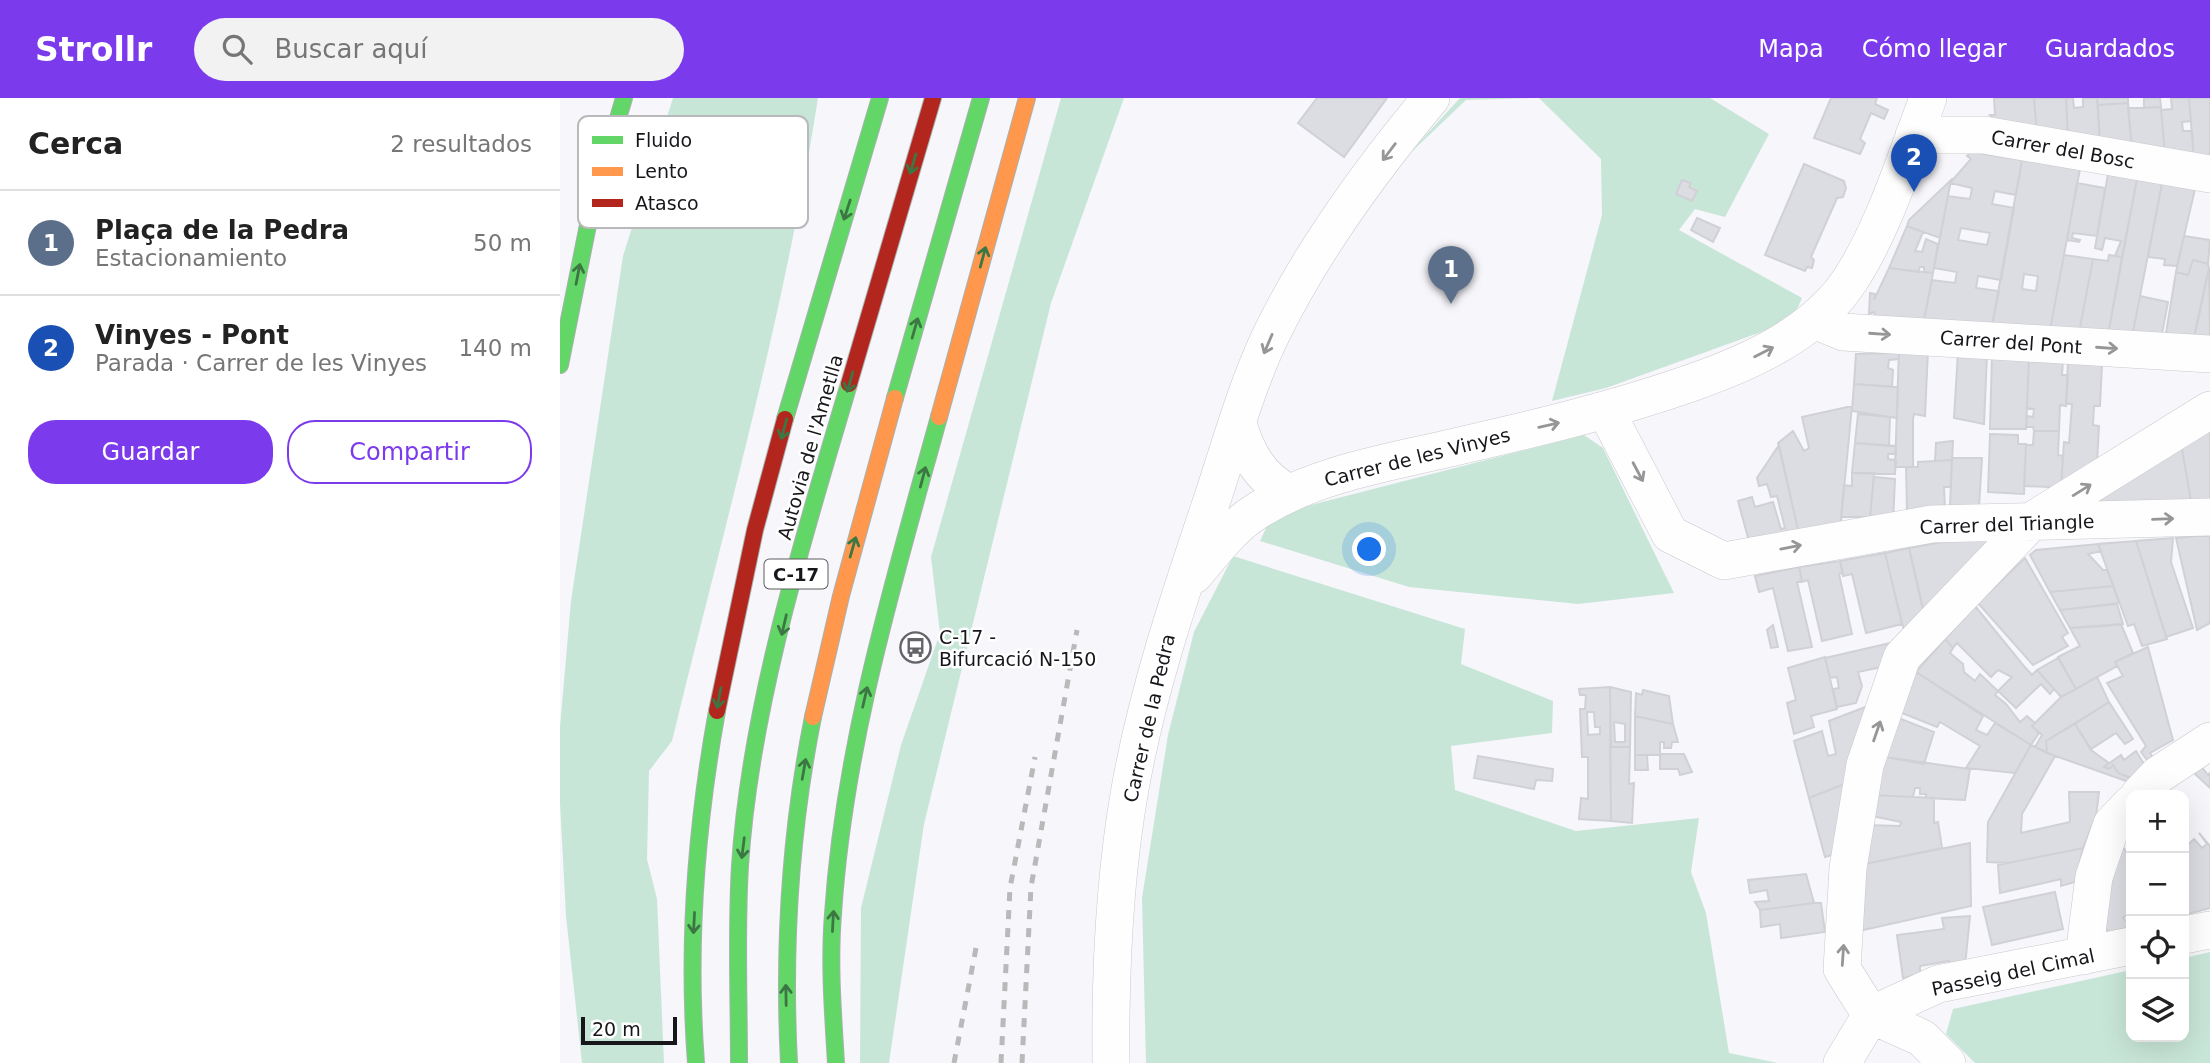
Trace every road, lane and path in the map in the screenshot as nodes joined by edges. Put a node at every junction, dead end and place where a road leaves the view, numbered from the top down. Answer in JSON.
{"nodes":[{"id":1,"x":624,"y":98,"type":"edge"},
{"id":2,"x":880,"y":98,"type":"edge"},
{"id":3,"x":933,"y":98,"type":"edge"},
{"id":4,"x":981,"y":98,"type":"edge"},
{"id":5,"x":1027,"y":98,"type":"edge"},
{"id":6,"x":1431,"y":98,"type":"edge"},
{"id":7,"x":1928,"y":98,"type":"edge"},
{"id":8,"x":619,"y":116,"type":"edge"},
{"id":9,"x":1914,"y":135,"type":"junction"},
{"id":10,"x":2210,"y":174,"type":"edge"},
{"id":11,"x":587,"y":228,"type":"edge"},
{"id":12,"x":1815,"y":320,"type":"junction"},
{"id":13,"x":2210,"y":354,"type":"edge"},
{"id":14,"x":560,"y":365,"type":"edge"},
{"id":15,"x":2210,"y":410,"type":"edge"},
{"id":16,"x":1606,"y":411,"type":"junction"},
{"id":17,"x":1238,"y":424,"type":"junction"},
{"id":18,"x":1289,"y":493,"type":"junction"},
{"id":19,"x":1214,"y":494,"type":"junction"},
{"id":20,"x":2210,"y":517,"type":"edge"},
{"id":21,"x":2033,"y":520,"type":"junction"},
{"id":22,"x":1232,"y":531,"type":"junction"},
{"id":23,"x":1182,"y":589,"type":"junction"},
{"id":24,"x":2210,"y":741,"type":"edge"},
{"id":25,"x":2144,"y":790,"type":"edge"},
{"id":26,"x":2126,"y":809,"type":"edge"},
{"id":27,"x":2210,"y":930,"type":"edge"},
{"id":28,"x":2189,"y":935,"type":"edge"},
{"id":29,"x":2126,"y":947,"type":"edge"},
{"id":30,"x":2084,"y":956,"type":"junction"},
{"id":31,"x":1871,"y":1015,"type":"junction"},
{"id":32,"x":696,"y":1063,"type":"edge"},
{"id":33,"x":739,"y":1063,"type":"edge"},
{"id":34,"x":789,"y":1063,"type":"edge"},
{"id":35,"x":836,"y":1063,"type":"edge"},
{"id":36,"x":1111,"y":1063,"type":"edge"},
{"id":37,"x":1842,"y":1063,"type":"edge"},
{"id":38,"x":1947,"y":1063,"type":"edge"}],
"edges":[{"from":8,"to":1,"type":"highway","one_way":true},
{"from":2,"to":32,"type":"highway","one_way":true},
{"from":3,"to":33,"type":"highway","name":"Autovia de l'Ametlla","number":"C-17","one_way":true},
{"from":34,"to":4,"type":"highway","number":"C-17","one_way":true},
{"from":35,"to":5,"type":"highway","one_way":true},
{"from":6,"to":17,"type":"street","name":"Carrer de la Pedra","one_way":true},
{"from":7,"to":9,"type":"street","name":"Carrer de les Vinyes"},
{"from":9,"to":10,"type":"street","name":"Carrer del Bosc"},
{"from":9,"to":12,"type":"street","name":"Carrer de les Vinyes"},
{"from":14,"to":11,"type":"highway","one_way":true},
{"from":12,"to":13,"type":"street","name":"Carrer del Pont","one_way":true},
{"from":16,"to":12,"type":"street","name":"Carrer de les Vinyes","one_way":true},
{"from":21,"to":15,"type":"street","one_way":true},
{"from":18,"to":16,"type":"street","name":"Carrer de les Vinyes","one_way":true},
{"from":16,"to":21,"type":"street","name":"Carrer del Triangle","one_way":true},
{"from":17,"to":18,"type":"street"},
{"from":17,"to":19,"type":"street","name":"Carrer de la Pedra"},
{"from":18,"to":22,"type":"street","name":"Carrer de les Vinyes"},
{"from":19,"to":22,"type":"street"},
{"from":19,"to":23,"type":"street","name":"Carrer de la Pedra"},
{"from":21,"to":20,"type":"street","name":"Carrer del Triangle","one_way":true},
{"from":31,"to":21,"type":"street","one_way":true},
{"from":22,"to":23,"type":"street","name":"Carrer de les Vinyes"},
{"from":23,"to":36,"type":"street","name":"Carrer de la Pedra"},
{"from":24,"to":25,"type":"street"},
{"from":26,"to":30,"type":"street"},
{"from":27,"to":28,"type":"street"},
{"from":29,"to":30,"type":"street","name":"Passeig del Cimal"},
{"from":30,"to":31,"type":"street","name":"Passeig del Cimal"},
{"from":31,"to":37,"type":"street"},
{"from":31,"to":38,"type":"street"}]}
